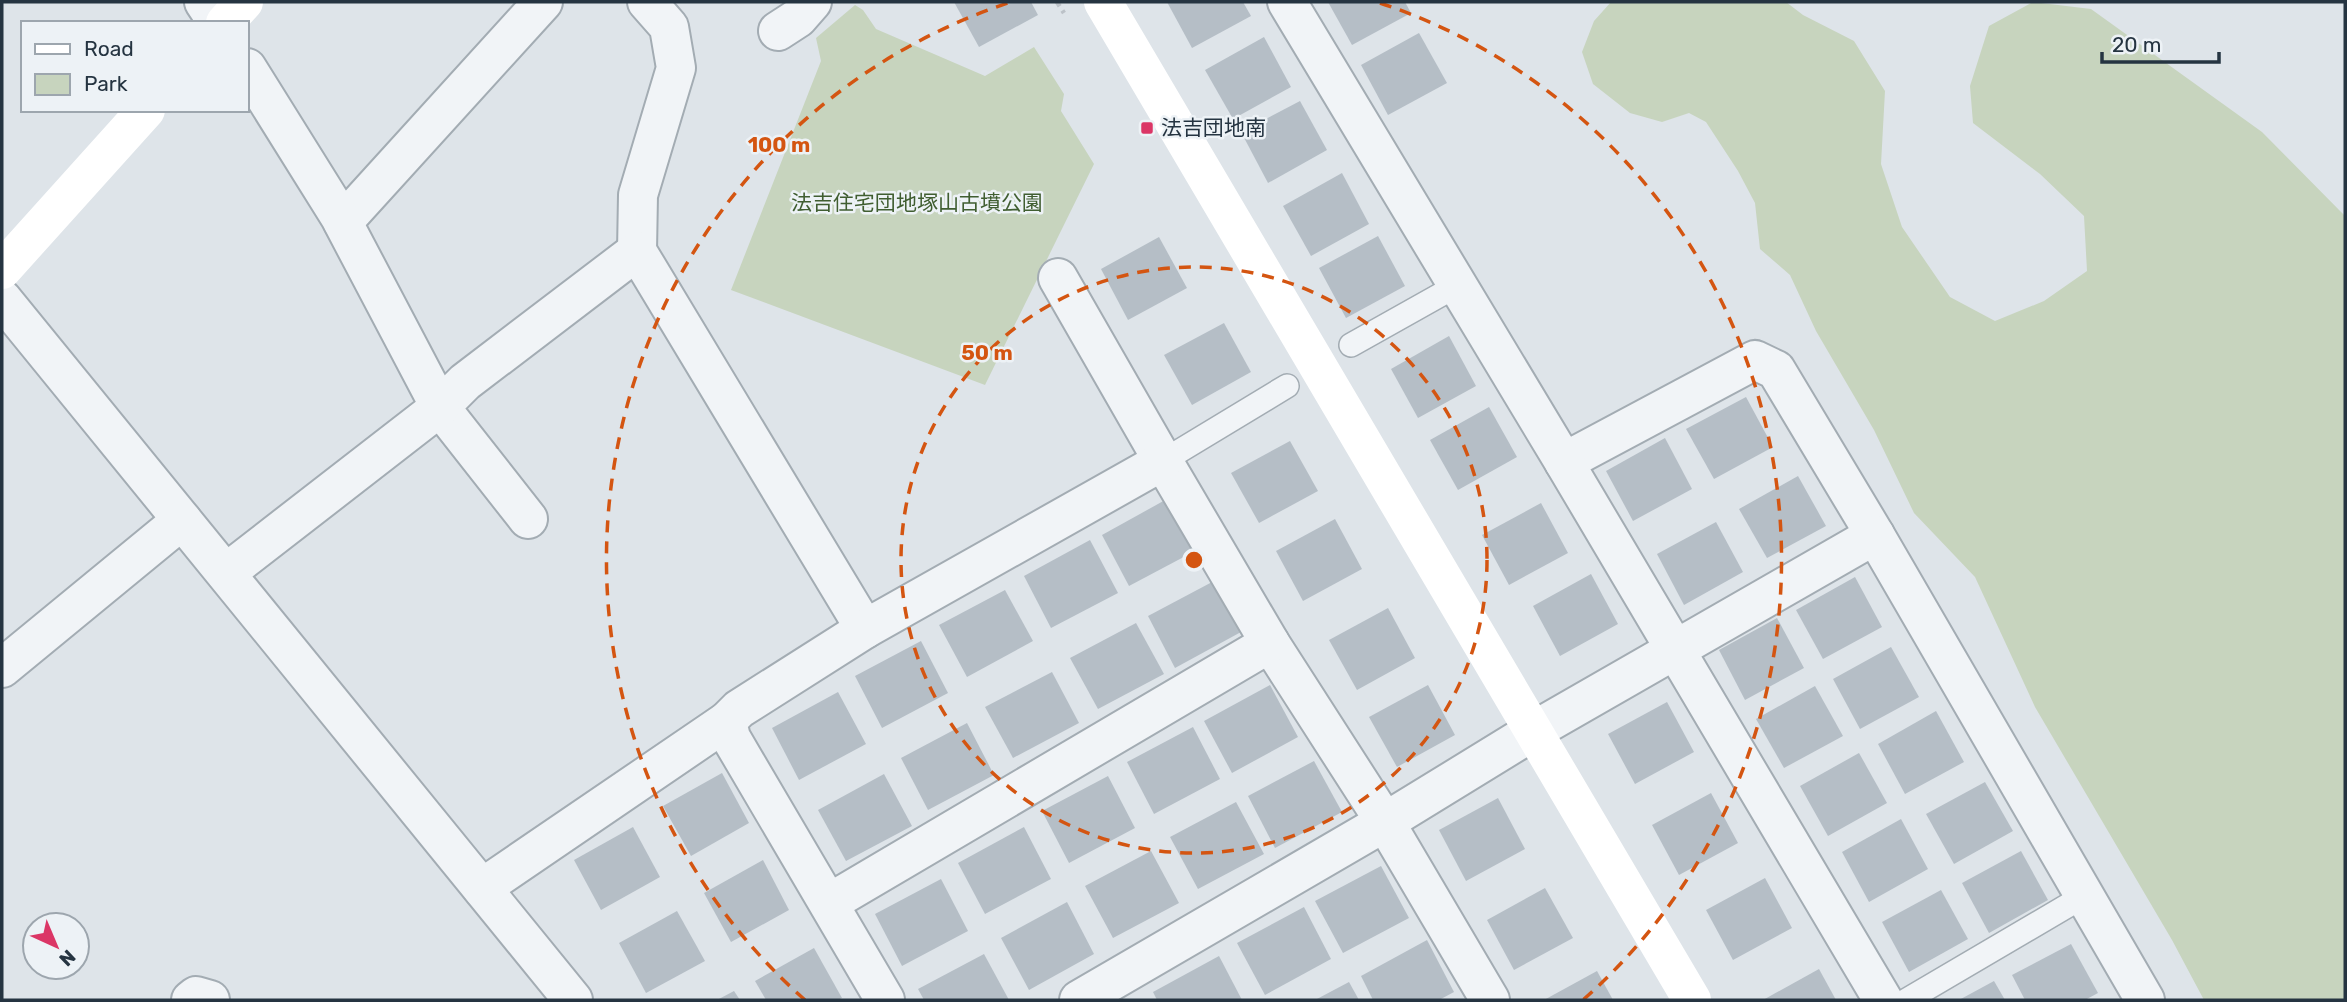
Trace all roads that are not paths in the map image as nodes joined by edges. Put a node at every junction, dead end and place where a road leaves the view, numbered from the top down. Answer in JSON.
{"nodes":[{"id":1,"x":204,"y":2,"type":"edge"},
{"id":2,"x":244,"y":2,"type":"edge"},
{"id":3,"x":647,"y":2,"type":"edge"},
{"id":4,"x":812,"y":2,"type":"edge"},
{"id":5,"x":1103,"y":2,"type":"edge"},
{"id":6,"x":1287,"y":2,"type":"edge"},
{"id":7,"x":538,"y":3,"type":"edge"},
{"id":8,"x":217,"y":21,"type":"edge"},
{"id":9,"x":227,"y":21,"type":"edge"},
{"id":10,"x":778,"y":30,"type":"dead end"},
{"id":11,"x":248,"y":70,"type":"edge"},
{"id":12,"x":144,"y":112,"type":"edge"},
{"id":13,"x":343,"y":222,"type":"junction"},
{"id":14,"x":637,"y":251,"type":"junction"},
{"id":15,"x":2,"y":270,"type":"edge"},
{"id":16,"x":1058,"y":278,"type":"dead end"},
{"id":17,"x":1458,"y":285,"type":"junction"},
{"id":18,"x":2,"y":299,"type":"edge"},
{"id":19,"x":1350,"y":345,"type":"dead end"},
{"id":20,"x":1287,"y":386,"type":"dead end"},
{"id":21,"x":440,"y":407,"type":"junction"},
{"id":22,"x":1163,"y":461,"type":"junction"},
{"id":23,"x":1564,"y":462,"type":"junction"},
{"id":24,"x":528,"y":519,"type":"dead end"},
{"id":25,"x":182,"y":520,"type":"junction"},
{"id":26,"x":1875,"y":535,"type":"junction"},
{"id":27,"x":226,"y":573,"type":"junction"},
{"id":28,"x":865,"y":629,"type":"junction"},
{"id":29,"x":1270,"y":643,"type":"junction"},
{"id":30,"x":1675,"y":650,"type":"junction"},
{"id":31,"x":2,"y":668,"type":"edge"},
{"id":32,"x":727,"y":721,"type":"junction"},
{"id":33,"x":1535,"y":730,"type":"junction"},
{"id":34,"x":1385,"y":822,"type":"junction"},
{"id":35,"x":482,"y":888,"type":"junction"},
{"id":36,"x":2084,"y":896,"type":"junction"},
{"id":37,"x":829,"y":903,"type":"junction"},
{"id":38,"x":191,"y":1000,"type":"edge"},
{"id":39,"x":210,"y":1000,"type":"edge"},
{"id":40,"x":573,"y":1000,"type":"edge"},
{"id":41,"x":885,"y":1000,"type":"edge"},
{"id":42,"x":1079,"y":1000,"type":"edge"},
{"id":43,"x":1490,"y":1000,"type":"edge"},
{"id":44,"x":1692,"y":1000,"type":"edge"},
{"id":45,"x":1883,"y":1000,"type":"edge"},
{"id":46,"x":1907,"y":1000,"type":"edge"},
{"id":47,"x":2145,"y":1000,"type":"edge"}],
"edges":[{"from":1,"to":8,"type":"street"},
{"from":2,"to":9,"type":"street"},
{"from":3,"to":14,"type":"street"},
{"from":4,"to":10,"type":"street"},
{"from":5,"to":33,"type":"street"},
{"from":6,"to":17,"type":"street"},
{"from":7,"to":13,"type":"street"},
{"from":11,"to":13,"type":"street"},
{"from":12,"to":15,"type":"street"},
{"from":13,"to":21,"type":"street"},
{"from":14,"to":21,"type":"street"},
{"from":14,"to":28,"type":"street"},
{"from":16,"to":22,"type":"street"},
{"from":17,"to":19,"type":"lane"},
{"from":17,"to":23,"type":"street"},
{"from":18,"to":25,"type":"street"},
{"from":20,"to":22,"type":"lane"},
{"from":21,"to":24,"type":"street"},
{"from":21,"to":27,"type":"street"},
{"from":22,"to":28,"type":"street"},
{"from":22,"to":29,"type":"street"},
{"from":23,"to":26,"type":"street"},
{"from":23,"to":30,"type":"street"},
{"from":25,"to":27,"type":"street"},
{"from":25,"to":31,"type":"street"},
{"from":26,"to":30,"type":"street"},
{"from":26,"to":36,"type":"street"},
{"from":27,"to":35,"type":"street"},
{"from":28,"to":32,"type":"street"},
{"from":29,"to":34,"type":"street"},
{"from":29,"to":37,"type":"street"},
{"from":30,"to":33,"type":"street"},
{"from":30,"to":45,"type":"street"},
{"from":32,"to":35,"type":"street"},
{"from":32,"to":37,"type":"street"},
{"from":33,"to":34,"type":"street"},
{"from":33,"to":44,"type":"street"},
{"from":34,"to":42,"type":"street"},
{"from":34,"to":43,"type":"street"},
{"from":35,"to":40,"type":"street"},
{"from":36,"to":46,"type":"lane"},
{"from":36,"to":47,"type":"street"},
{"from":37,"to":41,"type":"street"},
{"from":38,"to":39,"type":"street"}]}
